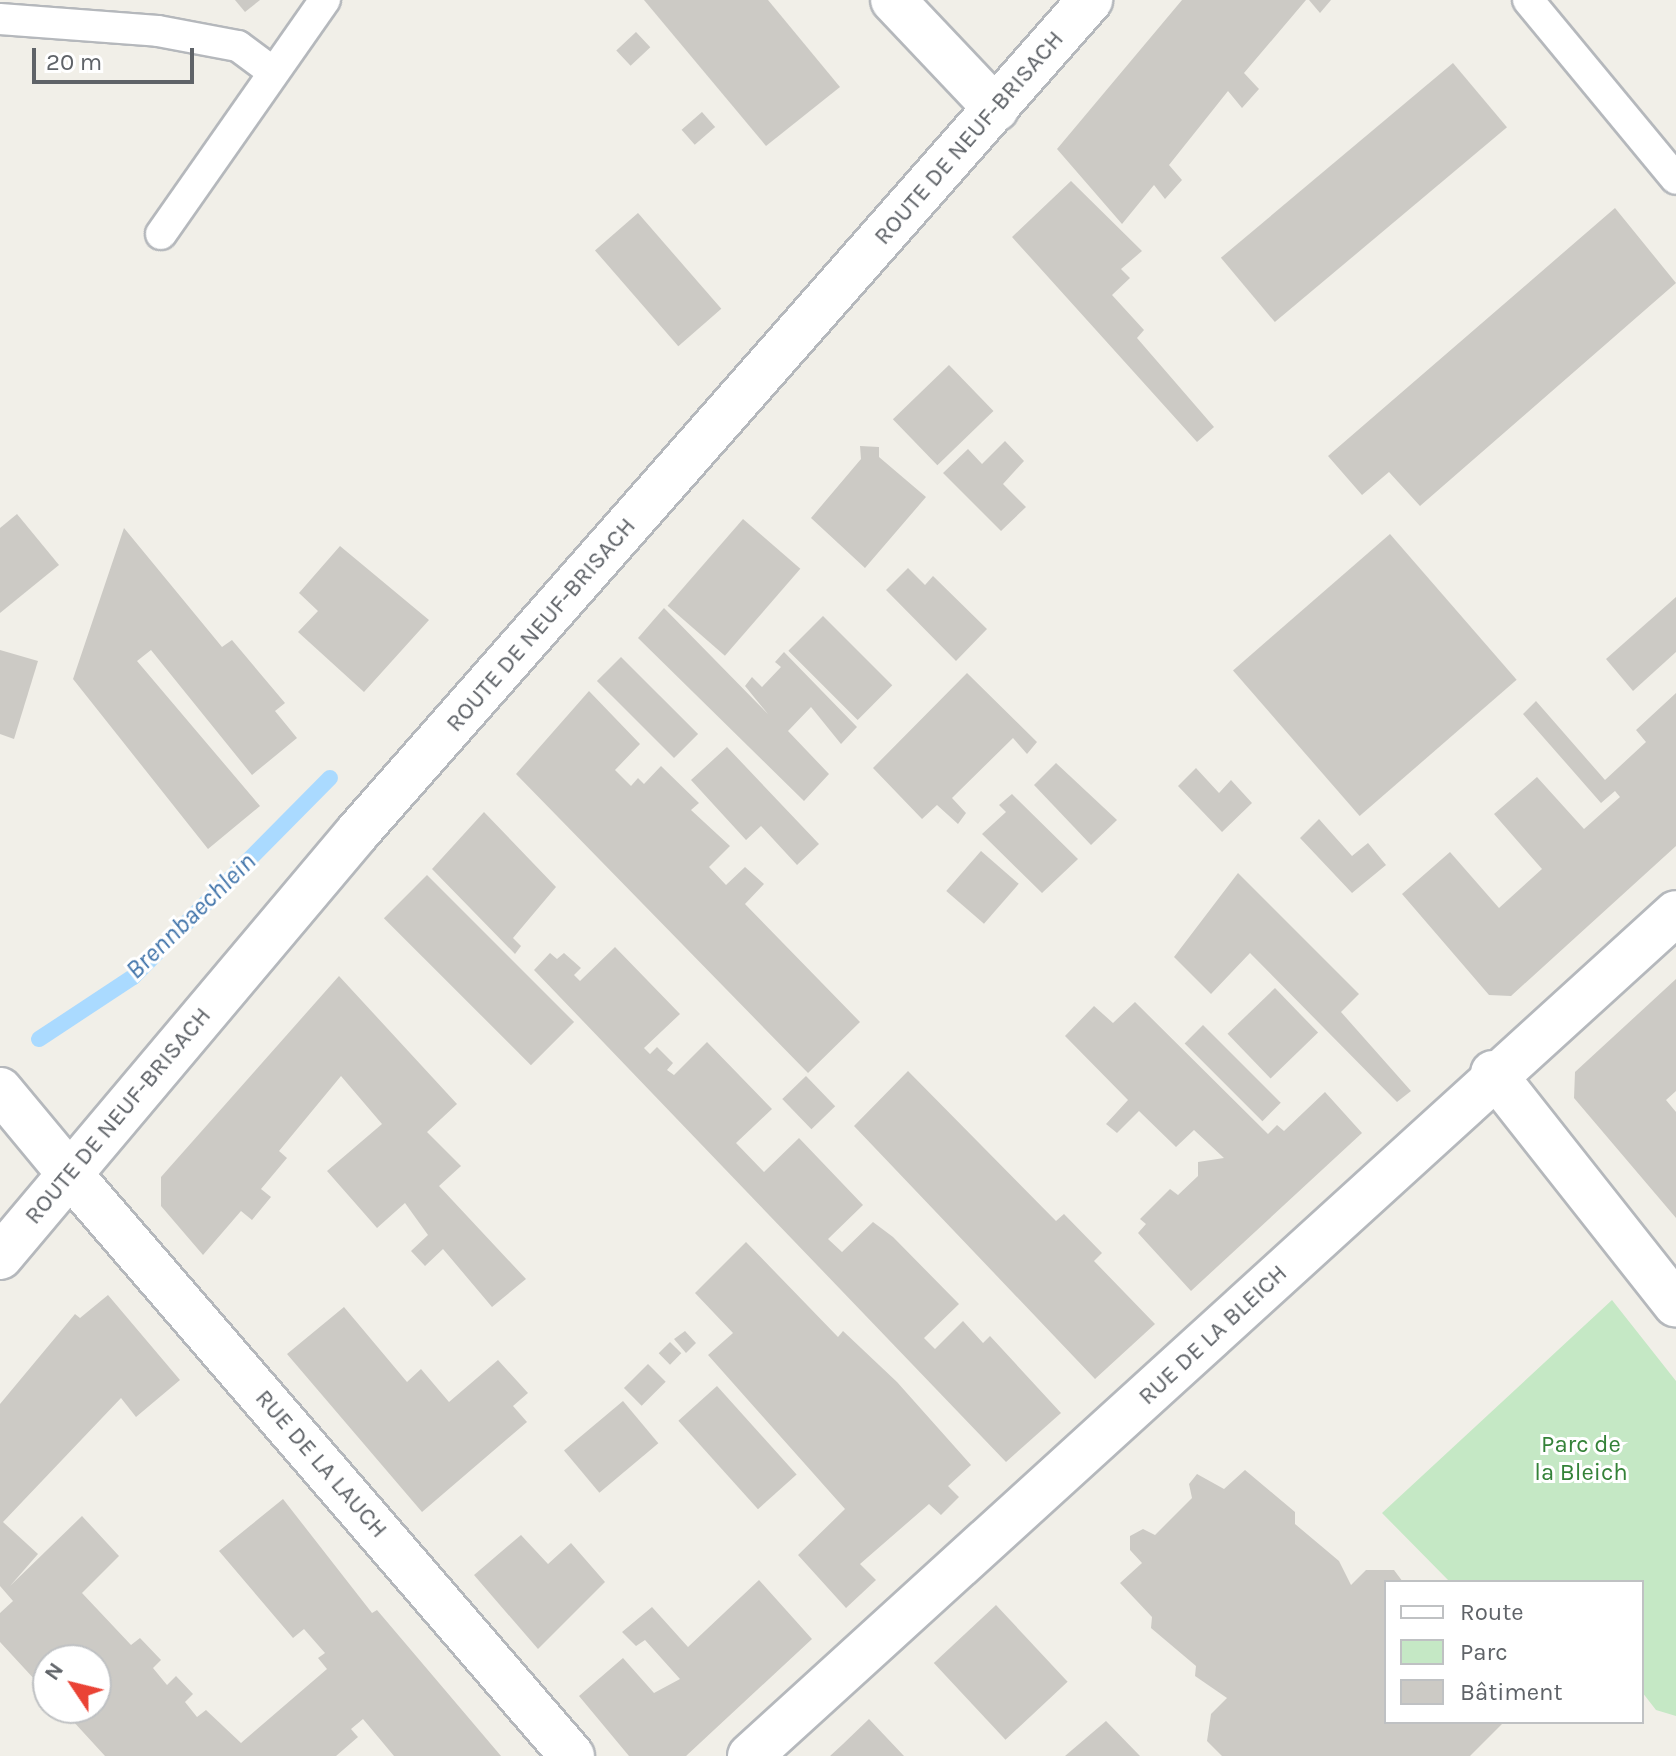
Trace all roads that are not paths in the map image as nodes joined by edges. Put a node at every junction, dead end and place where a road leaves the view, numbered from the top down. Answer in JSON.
{"nodes":[{"id":1,"x":325,"y":0,"type":"edge"},
{"id":2,"x":893,"y":0,"type":"edge"},
{"id":3,"x":1090,"y":0,"type":"edge"},
{"id":4,"x":1528,"y":0,"type":"edge"},
{"id":5,"x":0,"y":19,"type":"edge"},
{"id":6,"x":273,"y":72,"type":"junction"},
{"id":7,"x":996,"y":109,"type":"junction"},
{"id":8,"x":1676,"y":179,"type":"edge"},
{"id":9,"x":161,"y":234,"type":"dead end"},
{"id":10,"x":1676,"y":913,"type":"edge"},
{"id":11,"x":1493,"y":1073,"type":"junction"},
{"id":12,"x":0,"y":1090,"type":"edge"},
{"id":13,"x":69,"y":1173,"type":"junction"},
{"id":14,"x":0,"y":1257,"type":"edge"},
{"id":15,"x":1676,"y":1305,"type":"edge"},
{"id":16,"x":572,"y":1756,"type":"edge"},
{"id":17,"x":750,"y":1756,"type":"edge"}],
"edges":[{"from":1,"to":6,"type":"lane"},
{"from":2,"to":7,"type":"street"},
{"from":3,"to":7,"type":"street","name":"ROUTE DE NEUF-BRISACH"},
{"from":4,"to":8,"type":"lane"},
{"from":5,"to":6,"type":"lane"},
{"from":6,"to":9,"type":"lane"},
{"from":7,"to":13,"type":"street","name":"ROUTE DE NEUF-BRISACH"},
{"from":10,"to":11,"type":"street","name":"RUE DE LA BLEICH"},
{"from":11,"to":15,"type":"street"},
{"from":11,"to":17,"type":"street","name":"RUE DE LA BLEICH"},
{"from":12,"to":13,"type":"street","name":"RUE DE LA LAUCH"},
{"from":13,"to":14,"type":"street","name":"ROUTE DE NEUF-BRISACH"},
{"from":13,"to":16,"type":"street","name":"RUE DE LA LAUCH"}]}
